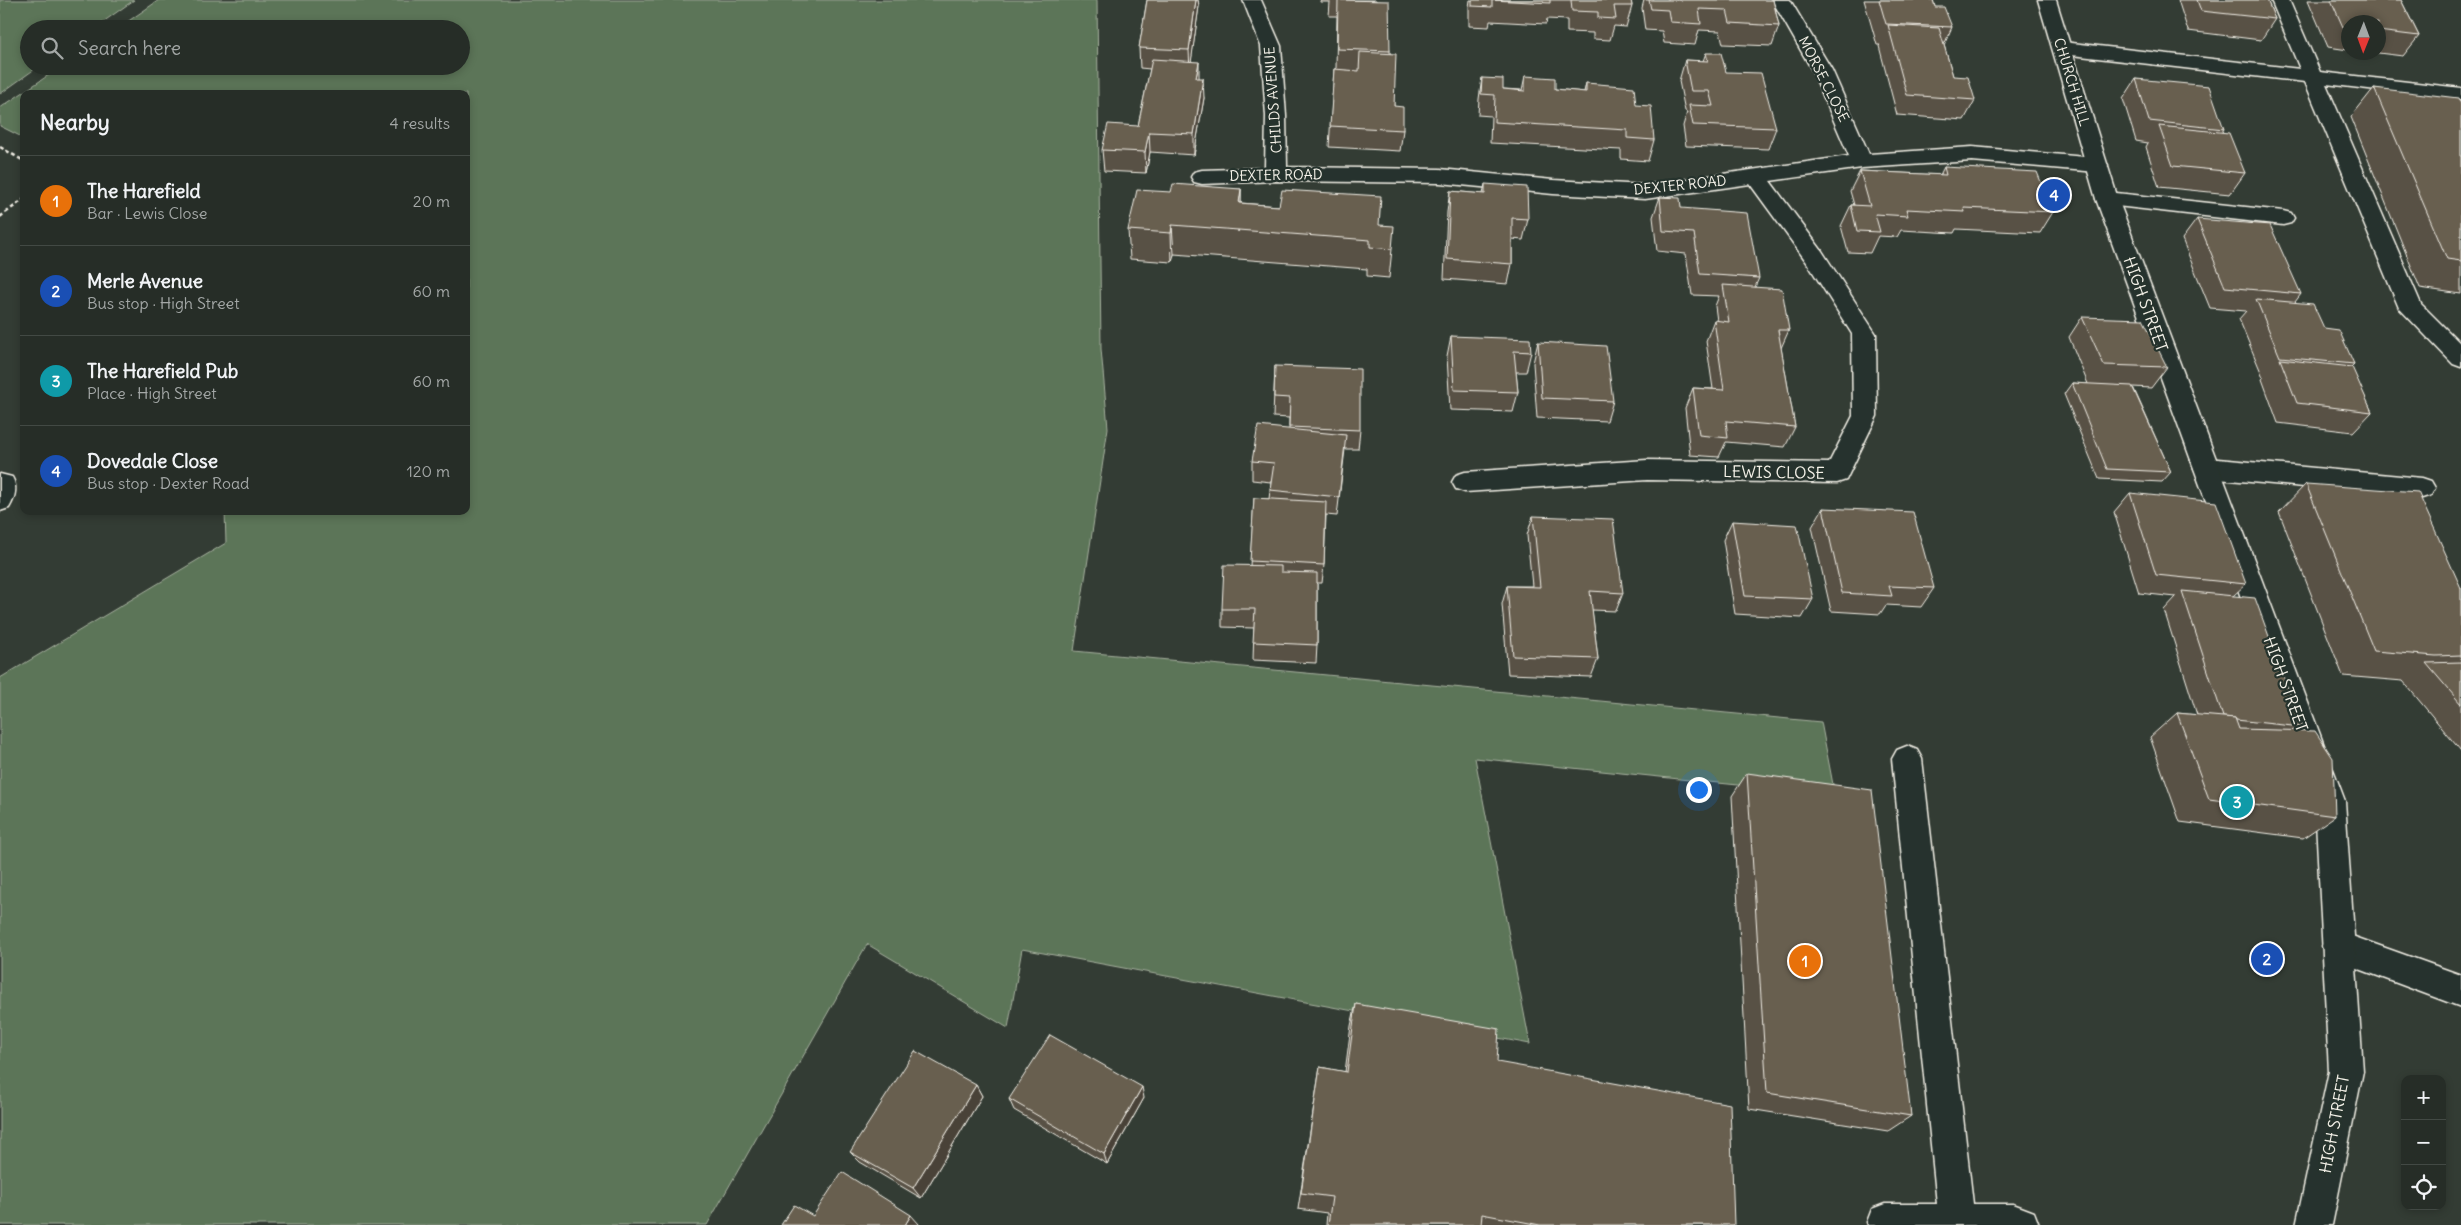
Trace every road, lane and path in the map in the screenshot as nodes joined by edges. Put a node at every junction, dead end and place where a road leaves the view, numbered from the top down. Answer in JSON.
{"nodes":[{"id":1,"x":1252,"y":0,"type":"edge"},
{"id":2,"x":1781,"y":0,"type":"edge"},
{"id":3,"x":2047,"y":0,"type":"edge"},
{"id":4,"x":2280,"y":0,"type":"edge"},
{"id":5,"x":2062,"y":48,"type":"junction"},
{"id":6,"x":2312,"y":75,"type":"junction"},
{"id":7,"x":2461,"y":94,"type":"edge"},
{"id":8,"x":0,"y":147,"type":"edge"},
{"id":9,"x":20,"y":159,"type":"edge"},
{"id":10,"x":1862,"y":161,"type":"junction"},
{"id":11,"x":2097,"y":165,"type":"junction"},
{"id":12,"x":1276,"y":174,"type":"junction"},
{"id":13,"x":1755,"y":176,"type":"junction"},
{"id":14,"x":1202,"y":177,"type":"dead end"},
{"id":15,"x":2107,"y":199,"type":"junction"},
{"id":16,"x":20,"y":202,"type":"edge"},
{"id":17,"x":0,"y":217,"type":"edge"},
{"id":18,"x":2283,"y":218,"type":"dead end"},
{"id":19,"x":2461,"y":358,"type":"edge"},
{"id":20,"x":2207,"y":468,"type":"junction"},
{"id":21,"x":1465,"y":482,"type":"dead end"},
{"id":22,"x":0,"y":484,"type":"edge"},
{"id":23,"x":2422,"y":488,"type":"dead end"},
{"id":24,"x":0,"y":501,"type":"edge"},
{"id":25,"x":1907,"y":759,"type":"dead end"},
{"id":26,"x":2338,"y":946,"type":"junction"},
{"id":27,"x":2461,"y":991,"type":"edge"},
{"id":28,"x":1885,"y":1222,"type":"dead end"},
{"id":29,"x":1957,"y":1222,"type":"junction"},
{"id":30,"x":2021,"y":1225,"type":"edge"},
{"id":31,"x":2314,"y":1225,"type":"edge"}],
"edges":[{"from":1,"to":12,"type":"street","name":"CHILDS AVENUE"},
{"from":2,"to":10,"type":"street","name":"MORSE CLOSE"},
{"from":3,"to":5,"type":"street","name":"CHURCH HILL"},
{"from":4,"to":6,"type":"street"},
{"from":5,"to":6,"type":"street"},
{"from":5,"to":11,"type":"street","name":"CHURCH HILL"},
{"from":6,"to":7,"type":"street"},
{"from":6,"to":19,"type":"street"},
{"from":8,"to":9,"type":"path"},
{"from":10,"to":11,"type":"street","name":"DEXTER ROAD"},
{"from":10,"to":13,"type":"street","name":"DEXTER ROAD"},
{"from":11,"to":15,"type":"street","name":"HIGH STREET"},
{"from":12,"to":13,"type":"street","name":"DEXTER ROAD"},
{"from":12,"to":14,"type":"street","name":"DEXTER ROAD"},
{"from":13,"to":21,"type":"street","name":"LEWIS CLOSE"},
{"from":15,"to":18,"type":"street"},
{"from":15,"to":20,"type":"street","name":"HIGH STREET"},
{"from":16,"to":17,"type":"path"},
{"from":20,"to":23,"type":"street"},
{"from":20,"to":26,"type":"street","name":"HIGH STREET"},
{"from":22,"to":24,"type":"street"},
{"from":25,"to":29,"type":"street"},
{"from":26,"to":27,"type":"street"},
{"from":26,"to":31,"type":"street","name":"HIGH STREET"},
{"from":28,"to":29,"type":"street"},
{"from":29,"to":30,"type":"street"}]}
